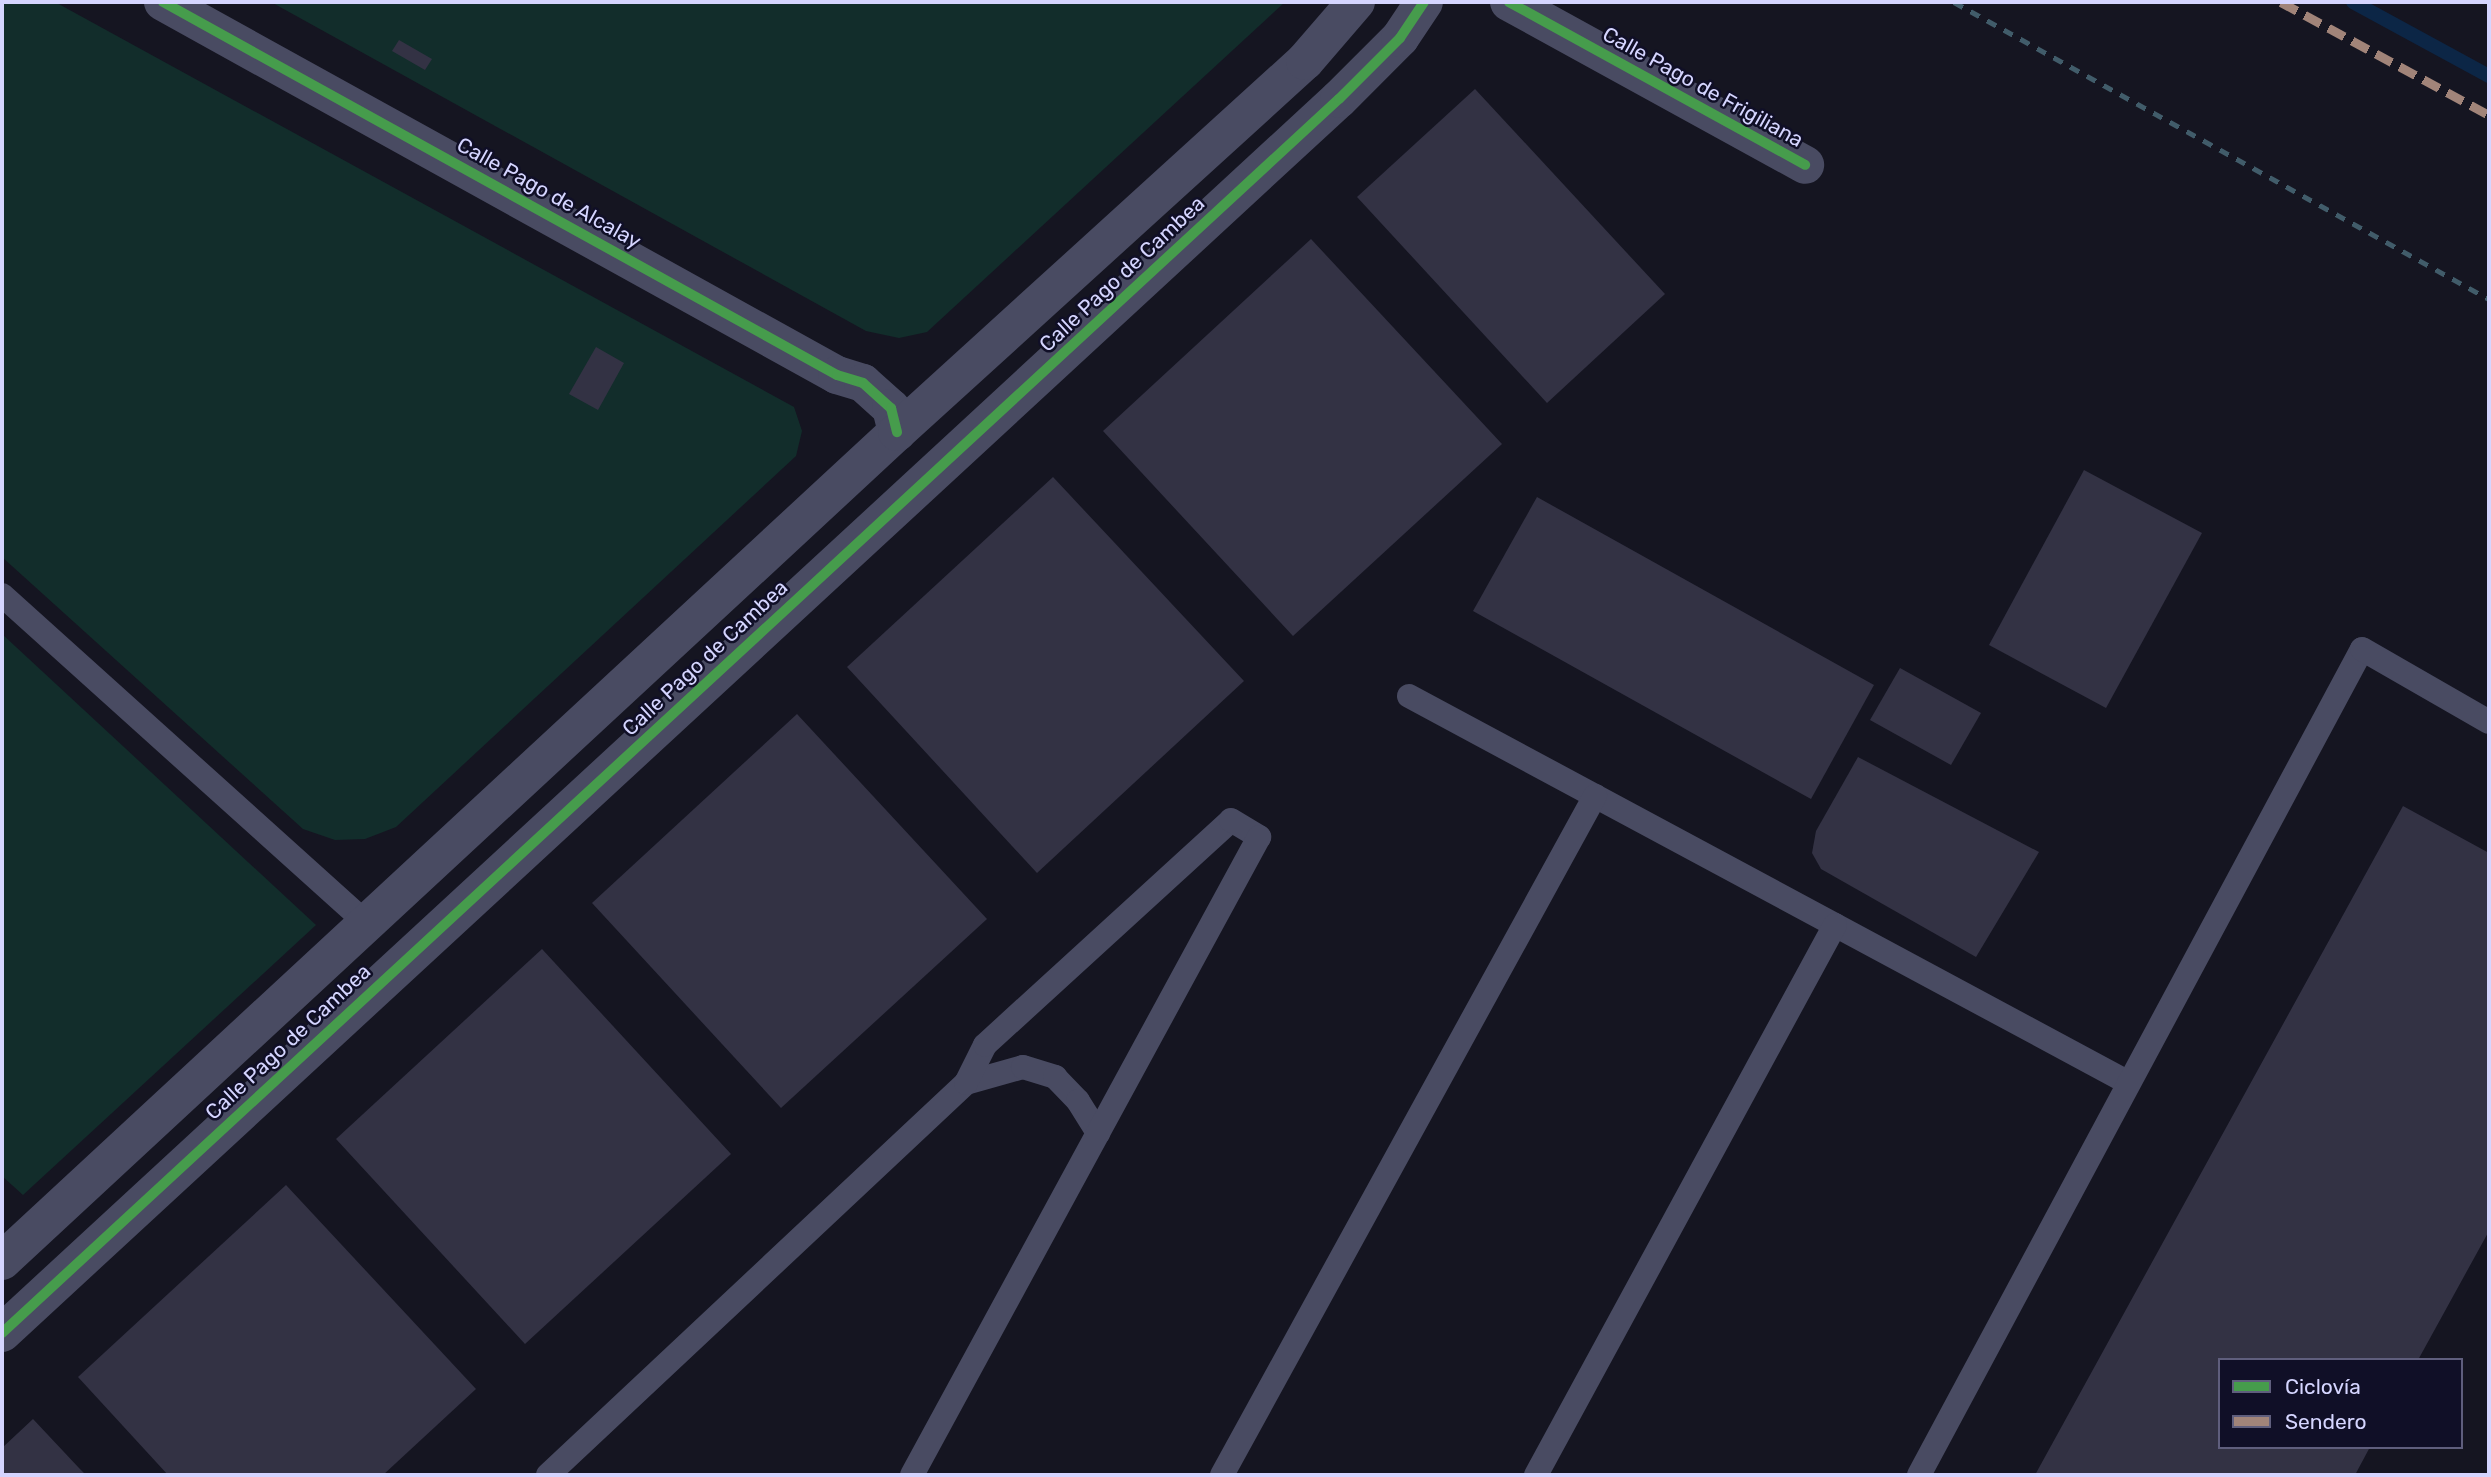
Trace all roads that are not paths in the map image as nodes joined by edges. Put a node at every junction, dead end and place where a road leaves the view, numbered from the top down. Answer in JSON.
{"nodes":[{"id":1,"x":163,"y":2,"type":"edge"},
{"id":2,"x":1356,"y":2,"type":"edge"},
{"id":3,"x":1424,"y":2,"type":"edge"},
{"id":4,"x":1509,"y":2,"type":"edge"},
{"id":5,"x":1805,"y":165,"type":"dead end"},
{"id":6,"x":897,"y":432,"type":"junction"},
{"id":7,"x":935,"y":472,"type":"junction"},
{"id":8,"x":2,"y":595,"type":"edge"},
{"id":9,"x":1409,"y":696,"type":"dead end"},
{"id":10,"x":2489,"y":722,"type":"edge"},
{"id":11,"x":1595,"y":796,"type":"junction"},
{"id":12,"x":366,"y":923,"type":"junction"},
{"id":13,"x":1835,"y":925,"type":"junction"},
{"id":14,"x":966,"y":1083,"type":"junction"},
{"id":15,"x":2129,"y":1083,"type":"junction"},
{"id":16,"x":1098,"y":1133,"type":"junction"},
{"id":17,"x":2,"y":1261,"type":"edge"},
{"id":18,"x":2,"y":1333,"type":"edge"},
{"id":19,"x":548,"y":1475,"type":"edge"},
{"id":20,"x":912,"y":1475,"type":"edge"},
{"id":21,"x":1223,"y":1475,"type":"edge"},
{"id":22,"x":1536,"y":1475,"type":"edge"},
{"id":23,"x":1919,"y":1475,"type":"edge"}],
"edges":[{"from":1,"to":6,"type":"street","name":"Calle Pago de Alcalay"},
{"from":2,"to":6,"type":"street","name":"Calle Pago de Cambea"},
{"from":3,"to":7,"type":"street","name":"Calle Pago de Cambea"},
{"from":4,"to":5,"type":"street","name":"Calle Pago de Frigiliana"},
{"from":6,"to":7,"type":"street"},
{"from":6,"to":12,"type":"street","name":"Calle Pago de Cambea"},
{"from":7,"to":18,"type":"street","name":"Calle Pago de Cambea"},
{"from":8,"to":12,"type":"lane"},
{"from":9,"to":11,"type":"lane"},
{"from":10,"to":15,"type":"lane"},
{"from":11,"to":13,"type":"lane"},
{"from":11,"to":21,"type":"lane"},
{"from":12,"to":17,"type":"street","name":"Calle Pago de Cambea"},
{"from":13,"to":15,"type":"lane"},
{"from":13,"to":22,"type":"lane"},
{"from":14,"to":16,"type":"lane"},
{"from":14,"to":16,"type":"lane"},
{"from":14,"to":19,"type":"lane"},
{"from":15,"to":23,"type":"lane"},
{"from":16,"to":20,"type":"lane"}]}
